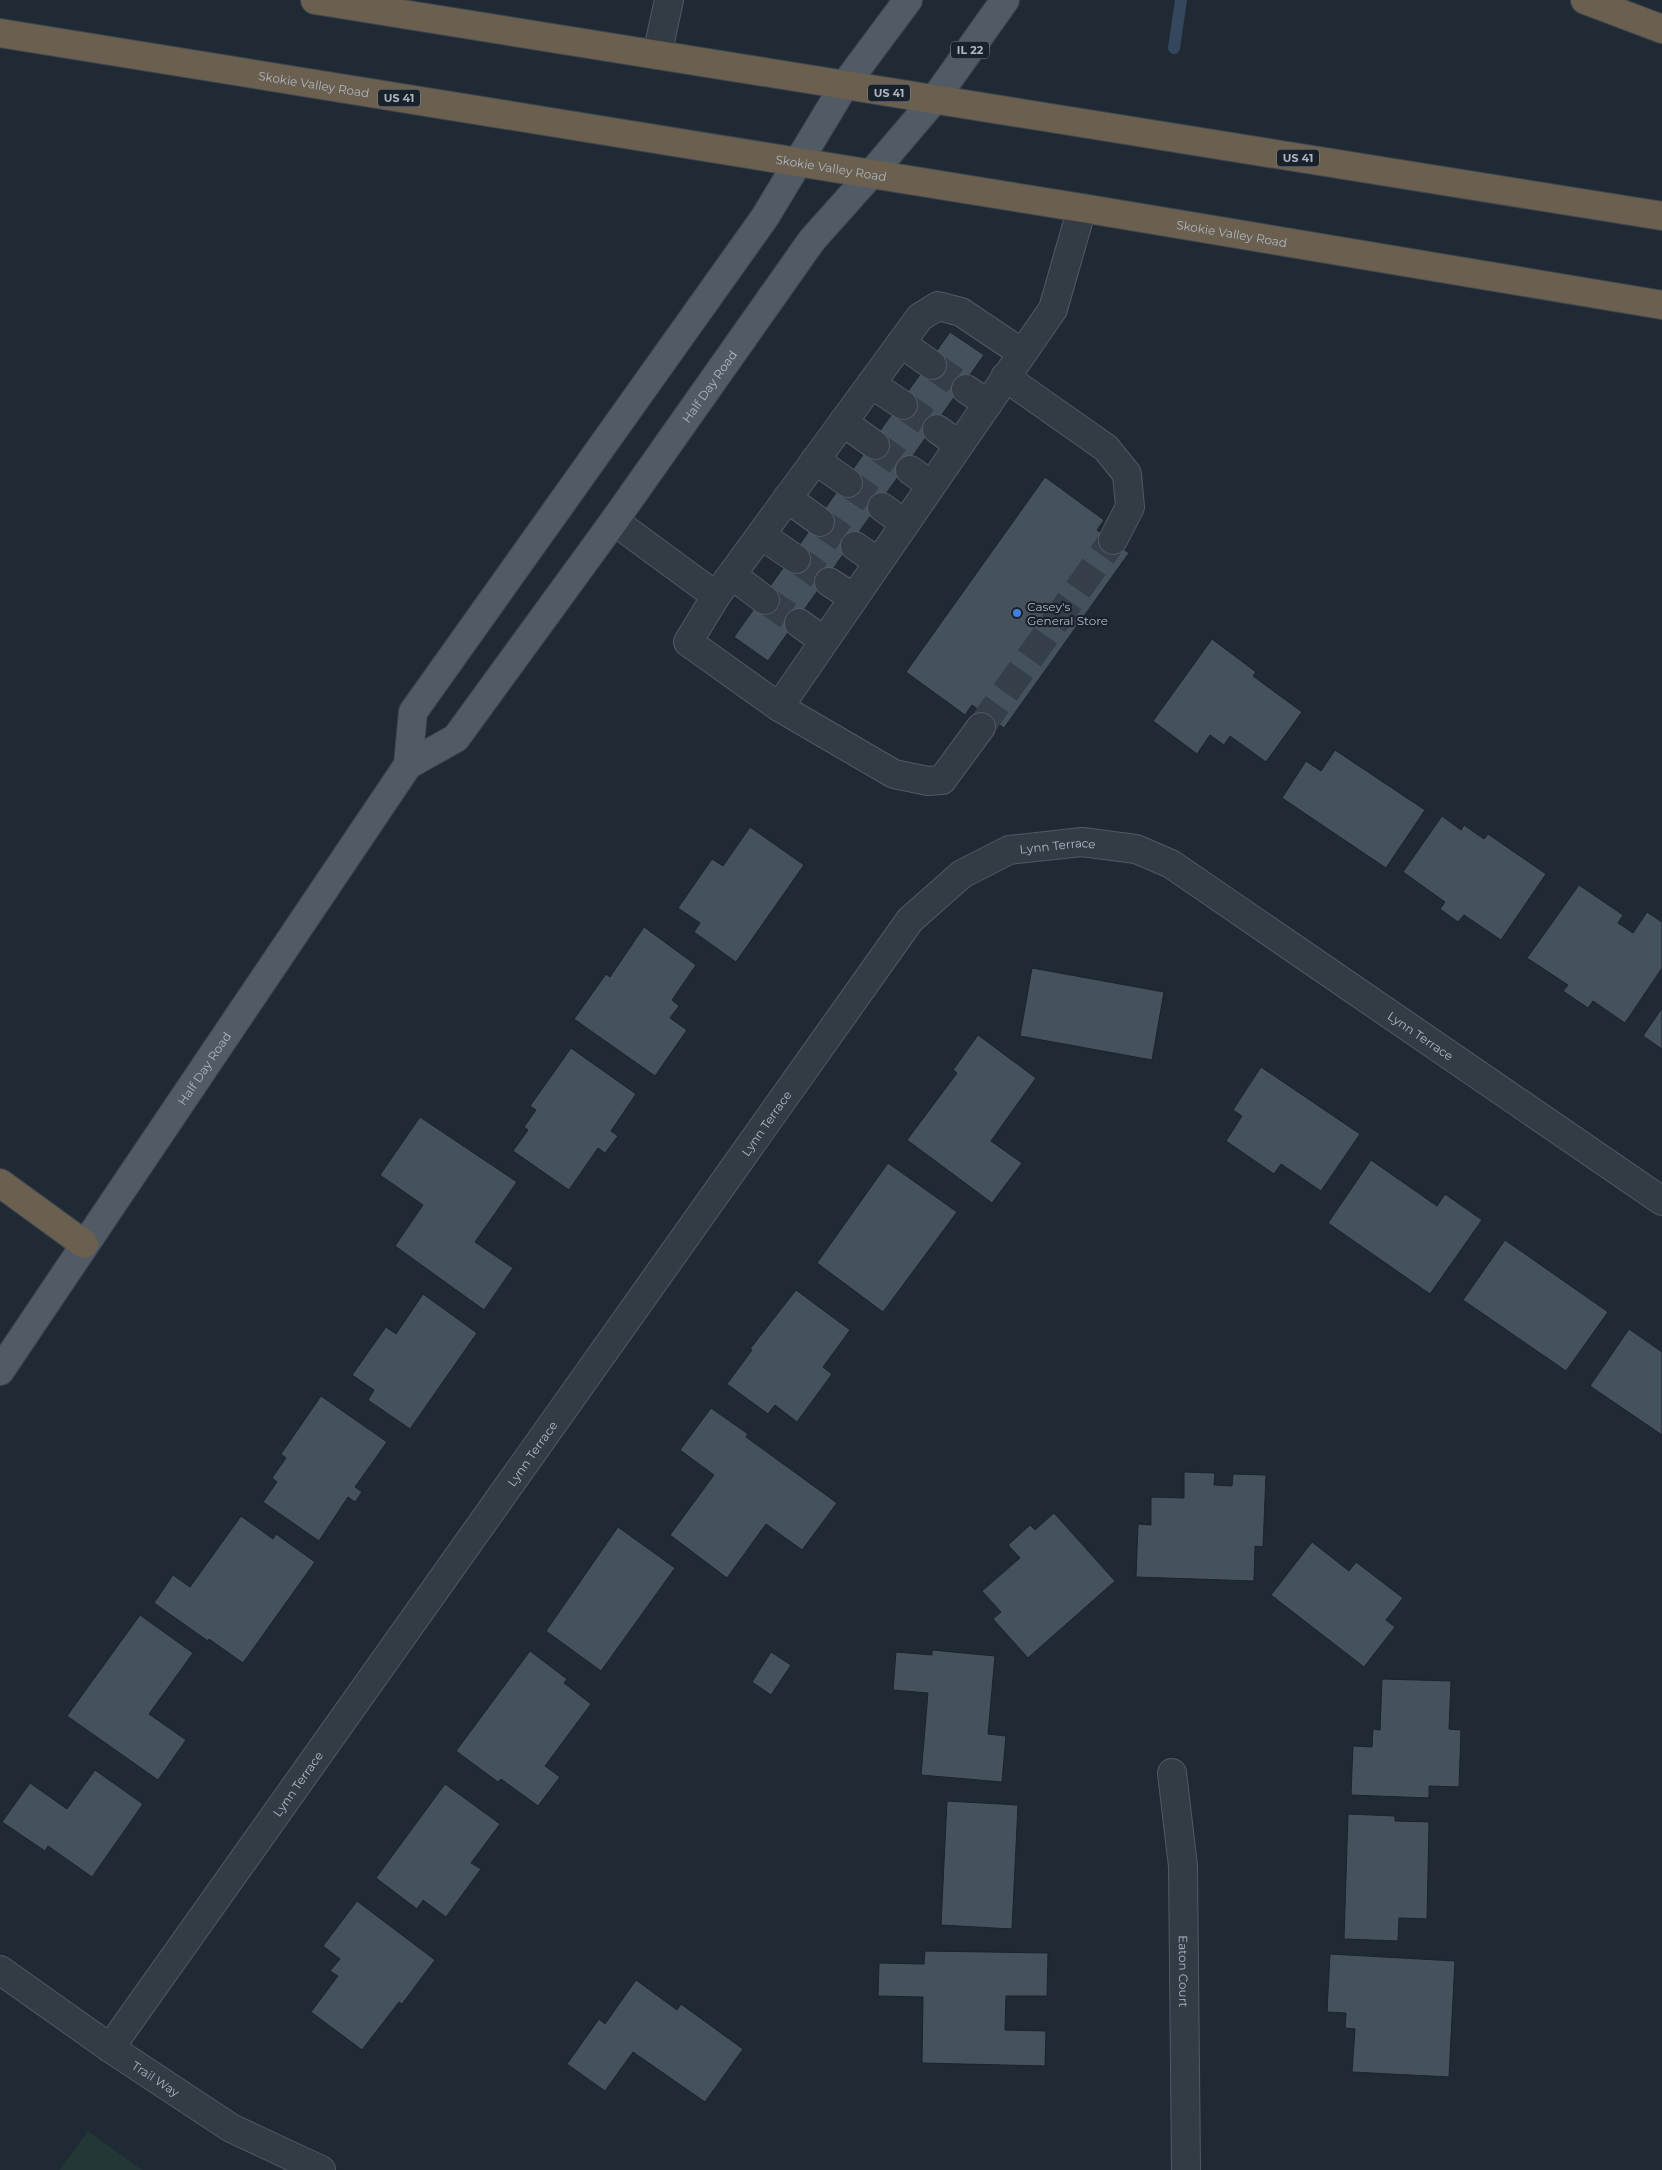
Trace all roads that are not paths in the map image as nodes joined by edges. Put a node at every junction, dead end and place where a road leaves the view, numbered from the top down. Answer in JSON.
{"nodes":[{"id":1,"x":315,"y":0,"type":"edge"},
{"id":2,"x":669,"y":0,"type":"edge"},
{"id":3,"x":908,"y":0,"type":"edge"},
{"id":4,"x":1006,"y":0,"type":"edge"},
{"id":5,"x":1585,"y":0,"type":"edge"},
{"id":6,"x":351,"y":3,"type":"edge"},
{"id":7,"x":1662,"y":30,"type":"edge"},
{"id":8,"x":0,"y":33,"type":"edge"},
{"id":9,"x":657,"y":55,"type":"junction"},
{"id":10,"x":844,"y":86,"type":"junction"},
{"id":11,"x":934,"y":100,"type":"junction"},
{"id":12,"x":799,"y":163,"type":"junction"},
{"id":13,"x":871,"y":174,"type":"junction"},
{"id":14,"x":1082,"y":208,"type":"junction"},
{"id":15,"x":1662,"y":216,"type":"edge"},
{"id":16,"x":1662,"y":304,"type":"edge"},
{"id":17,"x":901,"y":343,"type":"junction"},
{"id":18,"x":1022,"y":353,"type":"junction"},
{"id":19,"x":932,"y":365,"type":"tunnel mouth"},
{"id":20,"x":1005,"y":378,"type":"junction"},
{"id":21,"x":871,"y":384,"type":"junction"},
{"id":22,"x":903,"y":405,"type":"tunnel mouth"},
{"id":23,"x":843,"y":422,"type":"junction"},
{"id":24,"x":937,"y":429,"type":"tunnel mouth"},
{"id":25,"x":875,"y":445,"type":"tunnel mouth"},
{"id":26,"x":959,"y":445,"type":"junction"},
{"id":27,"x":815,"y":460,"type":"junction"},
{"id":28,"x":848,"y":483,"type":"tunnel mouth"},
{"id":29,"x":787,"y":498,"type":"junction"},
{"id":30,"x":882,"y":507,"type":"tunnel mouth"},
{"id":31,"x":614,"y":521,"type":"junction"},
{"id":32,"x":820,"y":522,"type":"tunnel mouth"},
{"id":33,"x":904,"y":524,"type":"junction"},
{"id":34,"x":761,"y":535,"type":"junction"},
{"id":35,"x":1113,"y":540,"type":"tunnel mouth"},
{"id":36,"x":855,"y":546,"type":"tunnel mouth"},
{"id":37,"x":796,"y":559,"type":"tunnel mouth"},
{"id":38,"x":878,"y":562,"type":"junction"},
{"id":39,"x":732,"y":575,"type":"junction"},
{"id":40,"x":829,"y":582,"type":"tunnel mouth"},
{"id":41,"x":716,"y":596,"type":"junction"},
{"id":42,"x":854,"y":598,"type":"junction"},
{"id":43,"x":765,"y":600,"type":"tunnel mouth"},
{"id":44,"x":799,"y":623,"type":"tunnel mouth"},
{"id":45,"x":824,"y":641,"type":"junction"},
{"id":46,"x":779,"y":707,"type":"junction"},
{"id":47,"x":981,"y":727,"type":"tunnel mouth"},
{"id":48,"x":408,"y":766,"type":"junction"},
{"id":49,"x":0,"y":1183,"type":"edge"},
{"id":50,"x":1662,"y":1202,"type":"edge"},
{"id":51,"x":84,"y":1244,"type":"junction"},
{"id":52,"x":0,"y":1371,"type":"edge"},
{"id":53,"x":1172,"y":1774,"type":"dead end"},
{"id":54,"x":0,"y":1970,"type":"edge"},
{"id":55,"x":110,"y":2048,"type":"junction"},
{"id":56,"x":321,"y":2170,"type":"edge"},
{"id":57,"x":1186,"y":2170,"type":"edge"}],
"edges":[{"from":1,"to":6,"type":"highway","number":"US 41"},
{"from":2,"to":9,"type":"street"},
{"from":3,"to":10,"type":"main road","name":"Half Day Road"},
{"from":4,"to":11,"type":"main road","name":"Half Day Road","number":"IL 22"},
{"from":5,"to":7,"type":"highway"},
{"from":6,"to":9,"type":"highway","number":"US 41"},
{"from":8,"to":12,"type":"highway","name":"Skokie Valley Road","number":"US 41"},
{"from":9,"to":10,"type":"highway","number":"US 41"},
{"from":10,"to":11,"type":"highway","number":"US 41"},
{"from":10,"to":12,"type":"main road","name":"Half Day Road"},
{"from":11,"to":13,"type":"main road","name":"Half Day Road","number":"IL 22"},
{"from":11,"to":15,"type":"highway","number":"US 41"},
{"from":12,"to":13,"type":"highway","name":"Skokie Valley Road","number":"US 41"},
{"from":12,"to":48,"type":"main road","name":"Half Day Road"},
{"from":13,"to":14,"type":"highway","name":"Skokie Valley Road","number":"US 41"},
{"from":13,"to":31,"type":"main road","name":"Half Day Road"},
{"from":14,"to":16,"type":"highway","name":"Skokie Valley Road","number":"US 41"},
{"from":14,"to":18,"type":"street"},
{"from":17,"to":18,"type":"street"},
{"from":17,"to":19,"type":"street"},
{"from":17,"to":21,"type":"street"},
{"from":18,"to":20,"type":"street"},
{"from":20,"to":26,"type":"street"},
{"from":20,"to":35,"type":"street"},
{"from":21,"to":22,"type":"street"},
{"from":21,"to":23,"type":"street"},
{"from":23,"to":25,"type":"street"},
{"from":23,"to":27,"type":"street"},
{"from":24,"to":26,"type":"street"},
{"from":26,"to":33,"type":"street"},
{"from":27,"to":28,"type":"street"},
{"from":27,"to":29,"type":"street"},
{"from":29,"to":32,"type":"street"},
{"from":29,"to":34,"type":"street"},
{"from":30,"to":33,"type":"street"},
{"from":31,"to":41,"type":"street"},
{"from":31,"to":48,"type":"main road","name":"Half Day Road"},
{"from":33,"to":38,"type":"street"},
{"from":34,"to":37,"type":"street"},
{"from":34,"to":39,"type":"street"},
{"from":36,"to":38,"type":"street"},
{"from":38,"to":42,"type":"street"},
{"from":39,"to":41,"type":"street"},
{"from":39,"to":43,"type":"street"},
{"from":40,"to":42,"type":"street"},
{"from":41,"to":46,"type":"street"},
{"from":42,"to":45,"type":"street"},
{"from":44,"to":45,"type":"street"},
{"from":45,"to":46,"type":"street"},
{"from":46,"to":47,"type":"street"},
{"from":48,"to":51,"type":"main road","name":"Half Day Road"},
{"from":49,"to":51,"type":"highway"},
{"from":50,"to":55,"type":"street","name":"Lynn Terrace"},
{"from":51,"to":52,"type":"main road","name":"Half Day Road"},
{"from":53,"to":57,"type":"street","name":"Eaton Court"},
{"from":54,"to":55,"type":"street","name":"Trail Way"},
{"from":55,"to":56,"type":"street","name":"Trail Way"}]}
